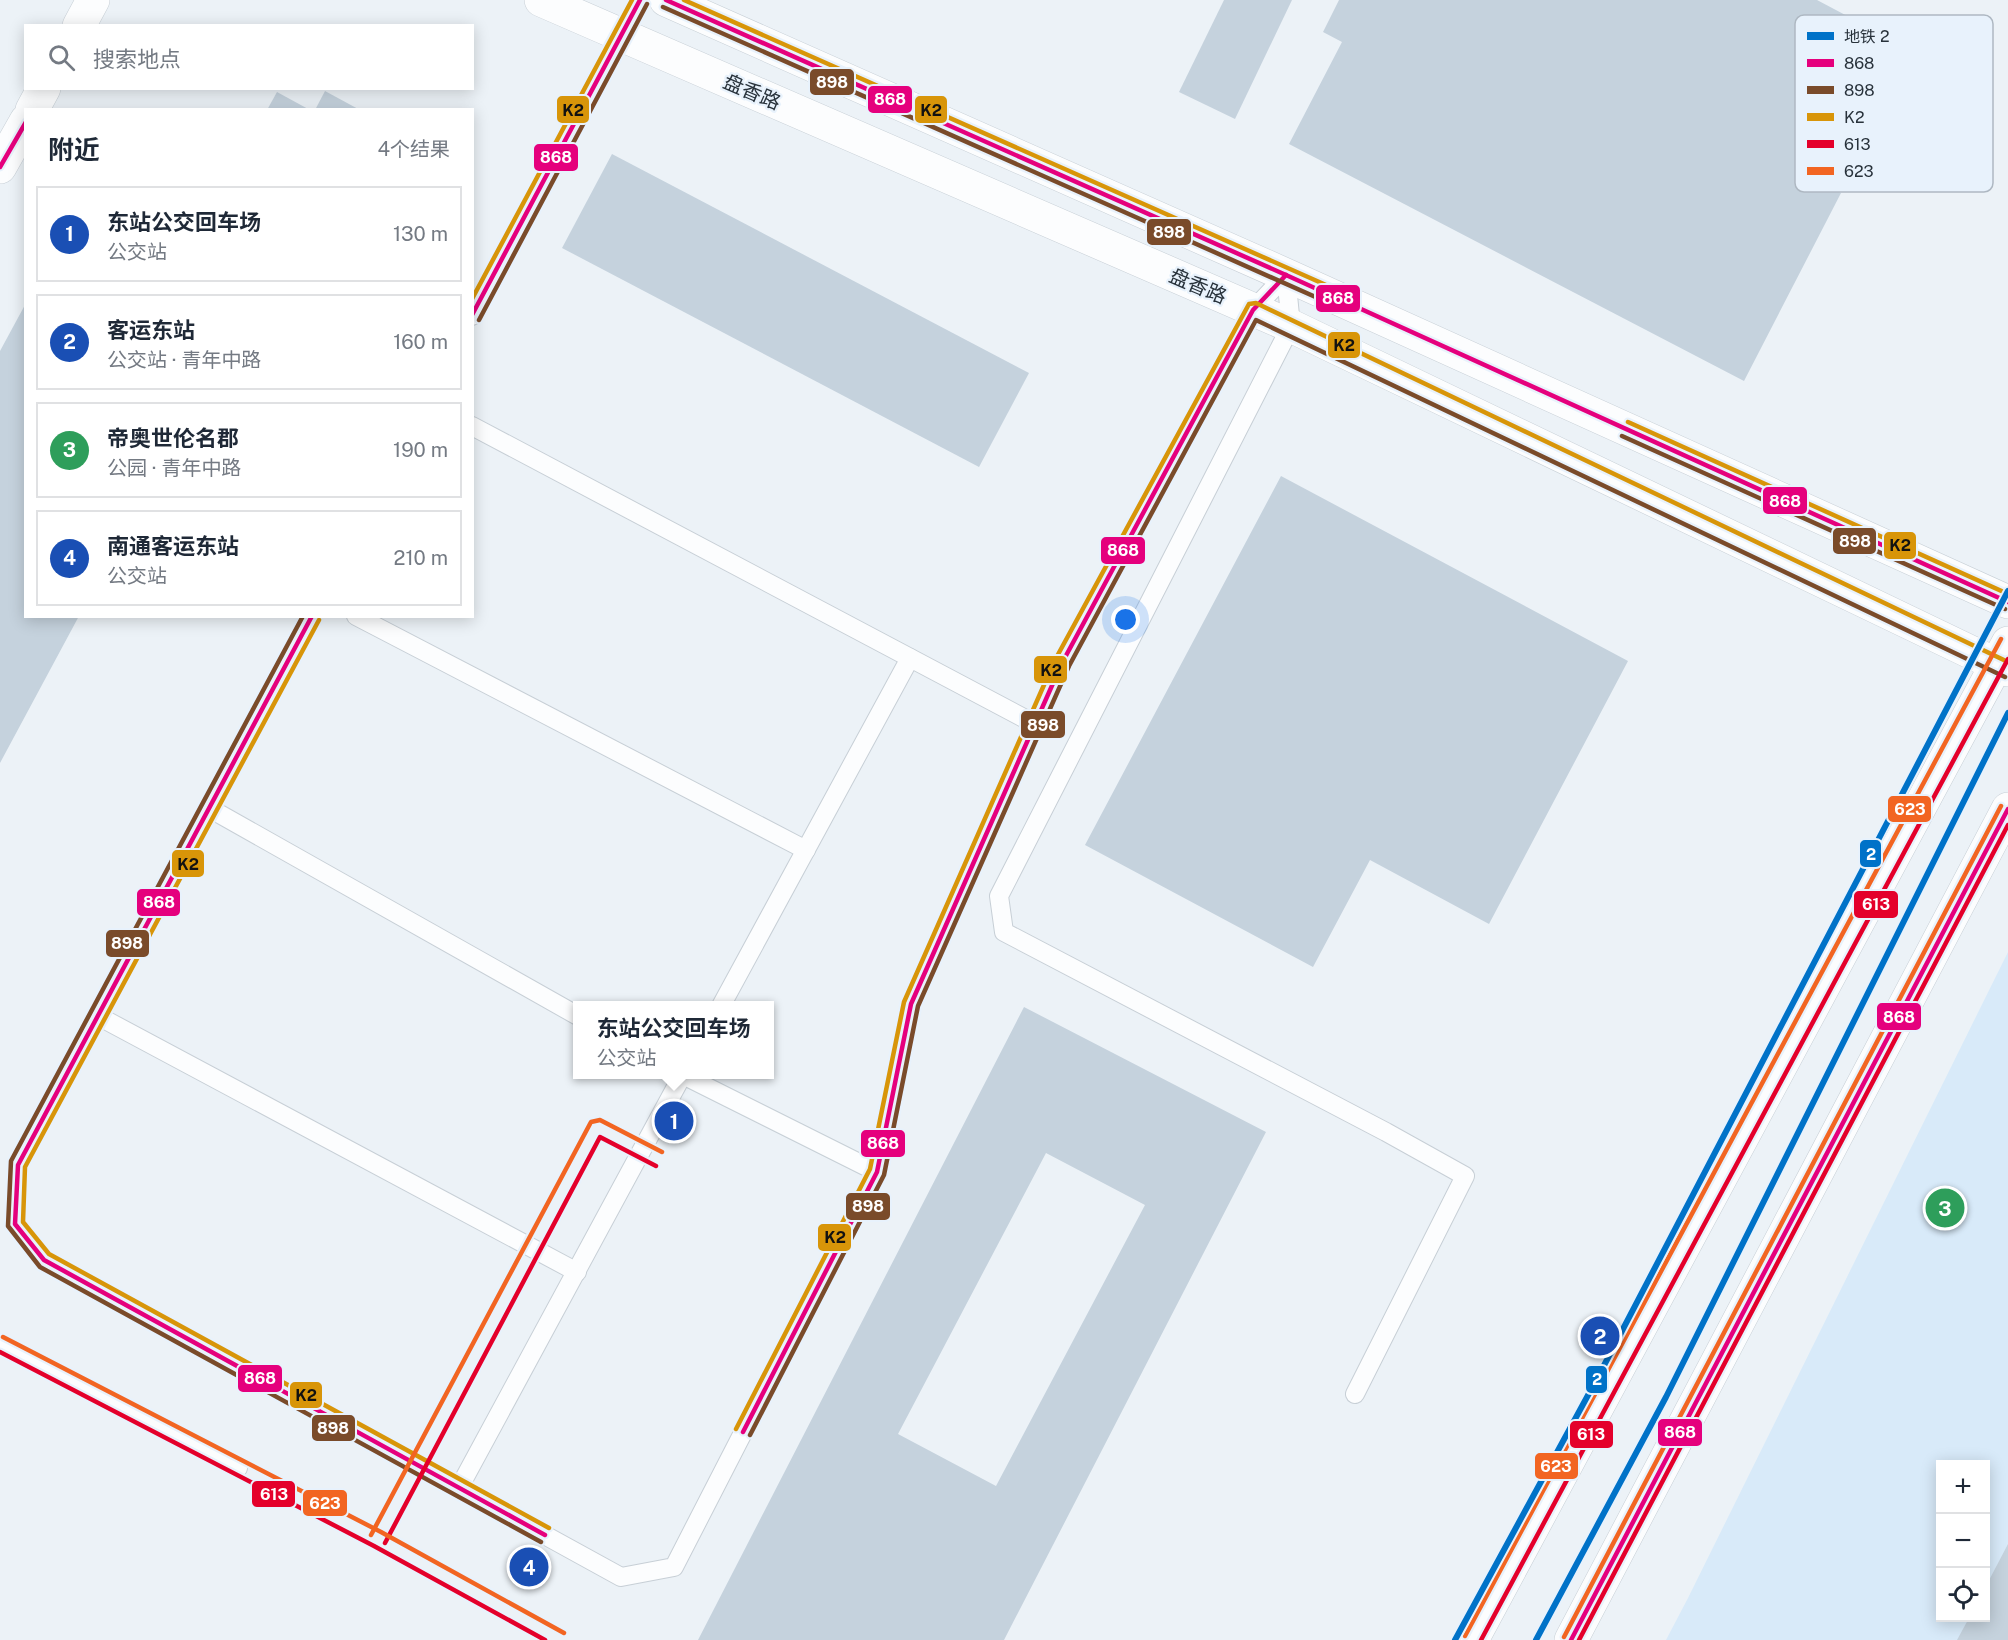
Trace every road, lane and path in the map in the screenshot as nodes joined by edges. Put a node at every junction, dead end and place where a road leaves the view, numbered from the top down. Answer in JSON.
{"nodes":[{"id":1,"x":93,"y":0,"type":"edge"},
{"id":2,"x":541,"y":0,"type":"edge"},
{"id":3,"x":640,"y":0,"type":"edge"},
{"id":4,"x":666,"y":0,"type":"edge"},
{"id":5,"x":80,"y":24,"type":"edge"},
{"id":6,"x":623,"y":36,"type":"junction"},
{"id":7,"x":43,"y":90,"type":"edge"},
{"id":8,"x":33,"y":108,"type":"edge"},
{"id":9,"x":24,"y":125,"type":"edge"},
{"id":10,"x":0,"y":167,"type":"edge"},
{"id":11,"x":1286,"y":275,"type":"junction"},
{"id":12,"x":1254,"y":310,"type":"junction"},
{"id":13,"x":474,"y":312,"type":"edge"},
{"id":14,"x":1291,"y":326,"type":"junction"},
{"id":15,"x":474,"y":427,"type":"edge"},
{"id":16,"x":2008,"y":602,"type":"edge"},
{"id":17,"x":311,"y":618,"type":"edge"},
{"id":18,"x":360,"y":618,"type":"edge"},
{"id":19,"x":910,"y":658,"type":"junction"},
{"id":20,"x":2004,"y":659,"type":"edge"},
{"id":21,"x":1035,"y":724,"type":"junction"},
{"id":22,"x":209,"y":808,"type":"junction"},
{"id":23,"x":2008,"y":809,"type":"edge"},
{"id":24,"x":806,"y":850,"type":"junction"},
{"id":25,"x":723,"y":1001,"type":"edge"},
{"id":26,"x":573,"y":1013,"type":"edge"},
{"id":27,"x":98,"y":1016,"type":"junction"},
{"id":28,"x":681,"y":1079,"type":"edge"},
{"id":29,"x":691,"y":1079,"type":"edge"},
{"id":30,"x":877,"y":1172,"type":"junction"},
{"id":31,"x":577,"y":1272,"type":"junction"},
{"id":32,"x":0,"y":1344,"type":"edge"},
{"id":33,"x":1355,"y":1394,"type":"dead end"},
{"id":34,"x":238,"y":1468,"type":"dead end"},
{"id":35,"x":459,"y":1488,"type":"junction"},
{"id":36,"x":1472,"y":1640,"type":"edge"},
{"id":37,"x":1571,"y":1640,"type":"edge"}],
"edges":[{"from":1,"to":5,"type":"street"},
{"from":2,"to":6,"type":"street","name":"盘香路"},
{"from":3,"to":6,"type":"lane"},
{"from":4,"to":11,"type":"street"},
{"from":6,"to":12,"type":"street","name":"盘香路"},
{"from":6,"to":13,"type":"lane"},
{"from":7,"to":8,"type":"street"},
{"from":9,"to":10,"type":"street"},
{"from":11,"to":12,"type":"lane"},
{"from":11,"to":14,"type":"lane"},
{"from":11,"to":16,"type":"street"},
{"from":12,"to":14,"type":"street","name":"盘香路"},
{"from":12,"to":21,"type":"lane"},
{"from":14,"to":20,"type":"street","name":"盘香路"},
{"from":14,"to":33,"type":"lane"},
{"from":15,"to":19,"type":"lane"},
{"from":17,"to":22,"type":"lane"},
{"from":18,"to":24,"type":"lane"},
{"from":19,"to":21,"type":"lane"},
{"from":19,"to":24,"type":"lane"},
{"from":20,"to":36,"type":"street"},
{"from":21,"to":30,"type":"lane"},
{"from":22,"to":26,"type":"lane"},
{"from":22,"to":27,"type":"lane"},
{"from":23,"to":37,"type":"street"},
{"from":24,"to":25,"type":"lane"},
{"from":27,"to":31,"type":"lane"},
{"from":27,"to":35,"type":"lane"},
{"from":28,"to":31,"type":"lane"},
{"from":29,"to":30,"type":"lane"},
{"from":30,"to":35,"type":"lane"},
{"from":31,"to":35,"type":"lane"},
{"from":32,"to":34,"type":"lane"}]}
